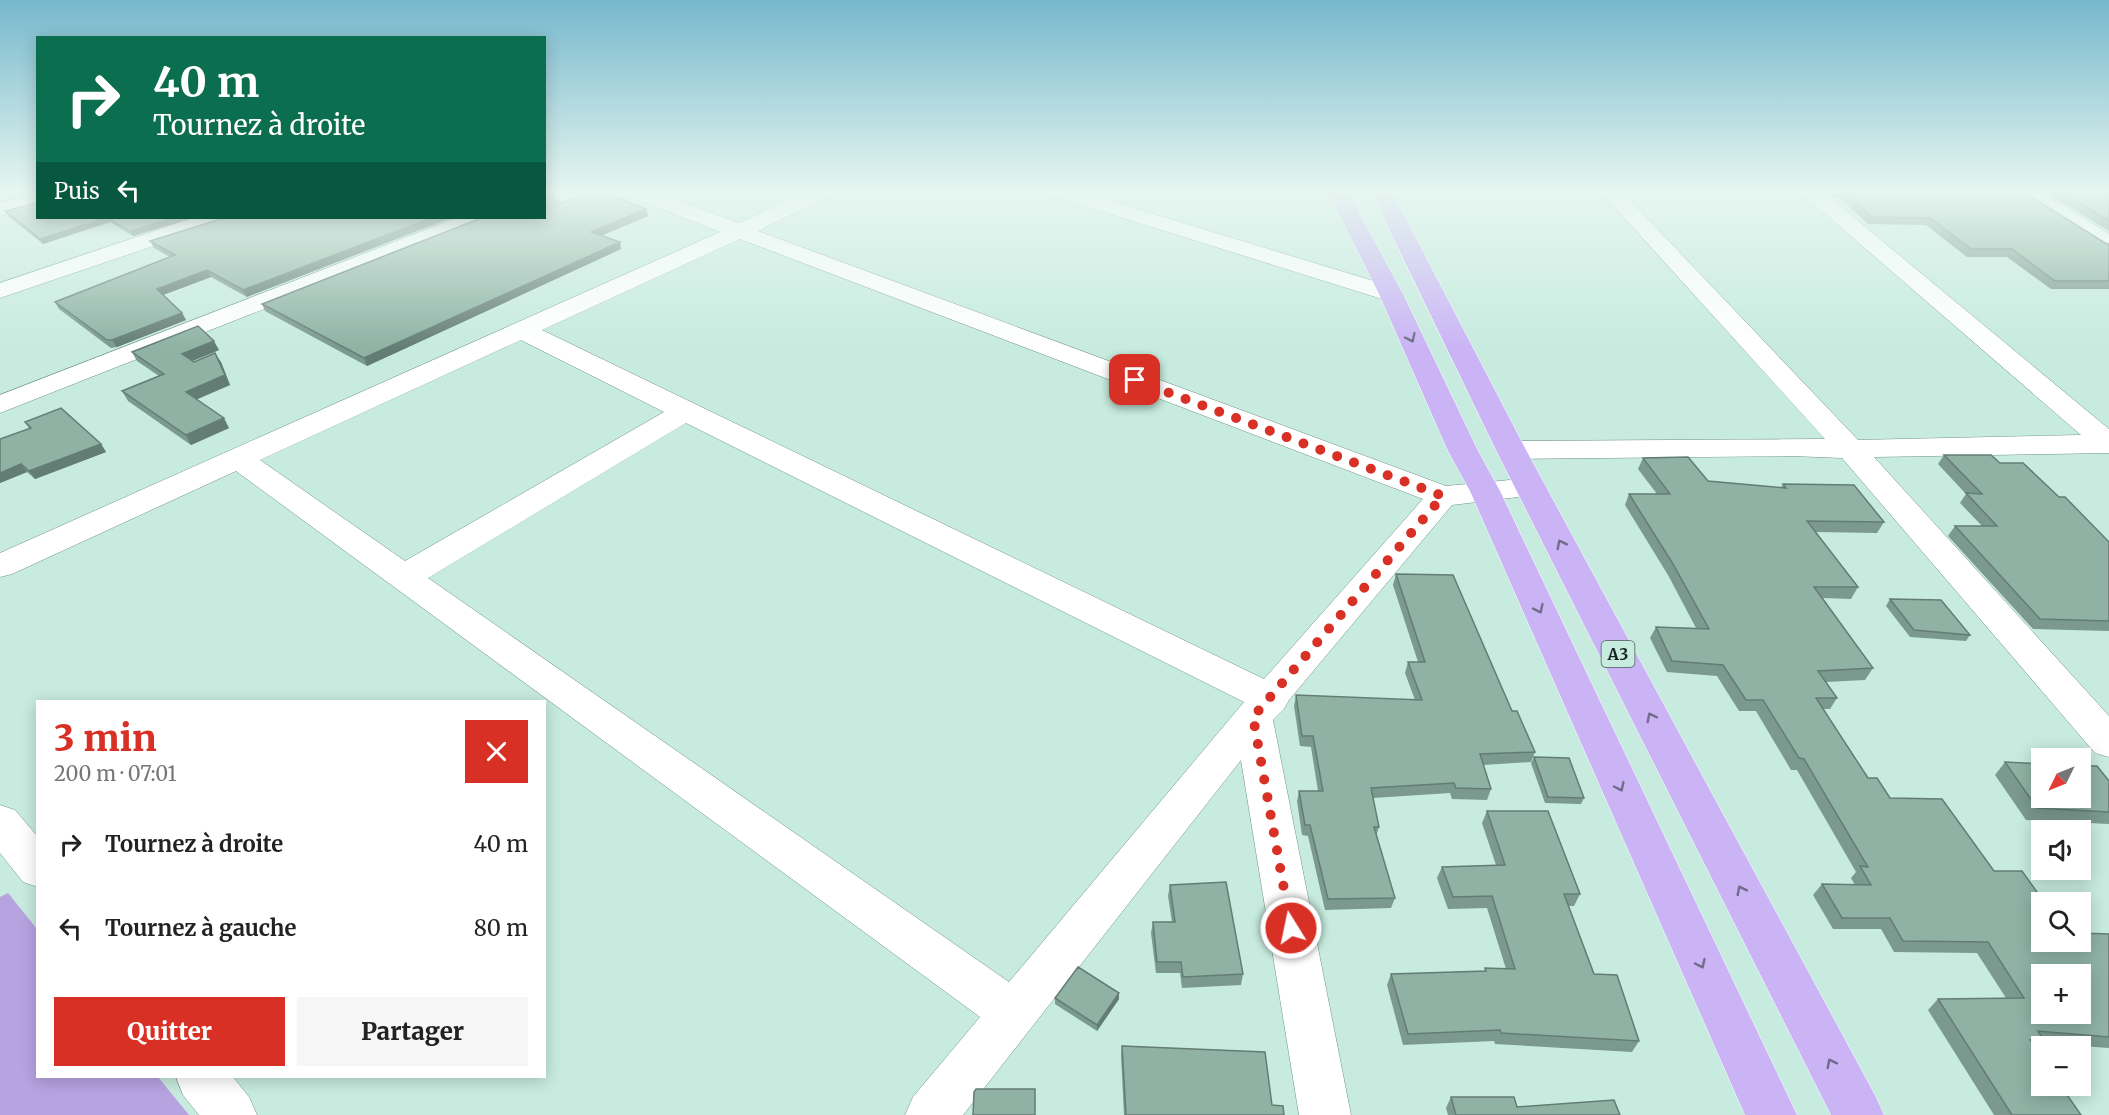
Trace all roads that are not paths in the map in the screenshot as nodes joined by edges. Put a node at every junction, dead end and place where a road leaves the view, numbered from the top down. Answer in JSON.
{"nodes":[{"id":1,"x":137,"y":244,"type":"edge"},
{"id":2,"x":408,"y":244,"type":"edge"},
{"id":3,"x":711,"y":244,"type":"edge"},
{"id":4,"x":770,"y":244,"type":"edge"},
{"id":5,"x":1229,"y":244,"type":"edge"},
{"id":6,"x":1365,"y":244,"type":"edge"},
{"id":7,"x":1407,"y":244,"type":"edge"},
{"id":8,"x":1660,"y":244,"type":"edge"},
{"id":9,"x":1872,"y":244,"type":"edge"},
{"id":10,"x":0,"y":291,"type":"edge"},
{"id":11,"x":1391,"y":294,"type":"junction"},
{"id":12,"x":521,"y":330,"type":"junction"},
{"id":13,"x":0,"y":405,"type":"edge"},
{"id":14,"x":686,"y":411,"type":"junction"},
{"id":15,"x":2108,"y":443,"type":"edge"},
{"id":16,"x":1850,"y":448,"type":"junction"},
{"id":17,"x":1511,"y":450,"type":"junction"},
{"id":18,"x":237,"y":458,"type":"junction"},
{"id":19,"x":1531,"y":487,"type":"junction"},
{"id":20,"x":1485,"y":491,"type":"junction"},
{"id":21,"x":1443,"y":496,"type":"junction"},
{"id":22,"x":0,"y":566,"type":"edge"},
{"id":23,"x":404,"y":577,"type":"junction"},
{"id":24,"x":1262,"y":708,"type":"junction"},
{"id":25,"x":2109,"y":742,"type":"edge"},
{"id":26,"x":0,"y":822,"type":"edge"},
{"id":27,"x":36,"y":867,"type":"edge"},
{"id":28,"x":1014,"y":1013,"type":"junction"},
{"id":29,"x":202,"y":1078,"type":"edge"},
{"id":30,"x":935,"y":1112,"type":"edge"},
{"id":31,"x":231,"y":1115,"type":"edge"},
{"id":32,"x":1325,"y":1115,"type":"edge"},
{"id":33,"x":1771,"y":1115,"type":"edge"},
{"id":34,"x":1857,"y":1115,"type":"edge"}],
"edges":[{"from":1,"to":10,"type":"street"},
{"from":2,"to":13,"type":"street"},
{"from":3,"to":12,"type":"street"},
{"from":4,"to":21,"type":"street"},
{"from":5,"to":11,"type":"street"},
{"from":6,"to":11,"type":"highway"},
{"from":7,"to":17,"type":"highway","number":"A3"},
{"from":8,"to":16,"type":"street"},
{"from":9,"to":15,"type":"street"},
{"from":11,"to":20,"type":"highway","one_way":true},
{"from":12,"to":14,"type":"street"},
{"from":12,"to":18,"type":"street"},
{"from":14,"to":23,"type":"street"},
{"from":14,"to":24,"type":"street"},
{"from":15,"to":16,"type":"street"},
{"from":16,"to":17,"type":"street"},
{"from":16,"to":25,"type":"street"},
{"from":17,"to":19,"type":"highway","number":"A3"},
{"from":18,"to":22,"type":"street"},
{"from":18,"to":23,"type":"street"},
{"from":19,"to":20,"type":"street"},
{"from":34,"to":19,"type":"highway","number":"A3","one_way":true},
{"from":20,"to":21,"type":"street"},
{"from":20,"to":33,"type":"highway","one_way":true},
{"from":21,"to":24,"type":"street"},
{"from":23,"to":28,"type":"street"},
{"from":24,"to":28,"type":"street"},
{"from":24,"to":32,"type":"street"},
{"from":26,"to":27,"type":"street"},
{"from":28,"to":30,"type":"street"},
{"from":29,"to":31,"type":"street"}]}
